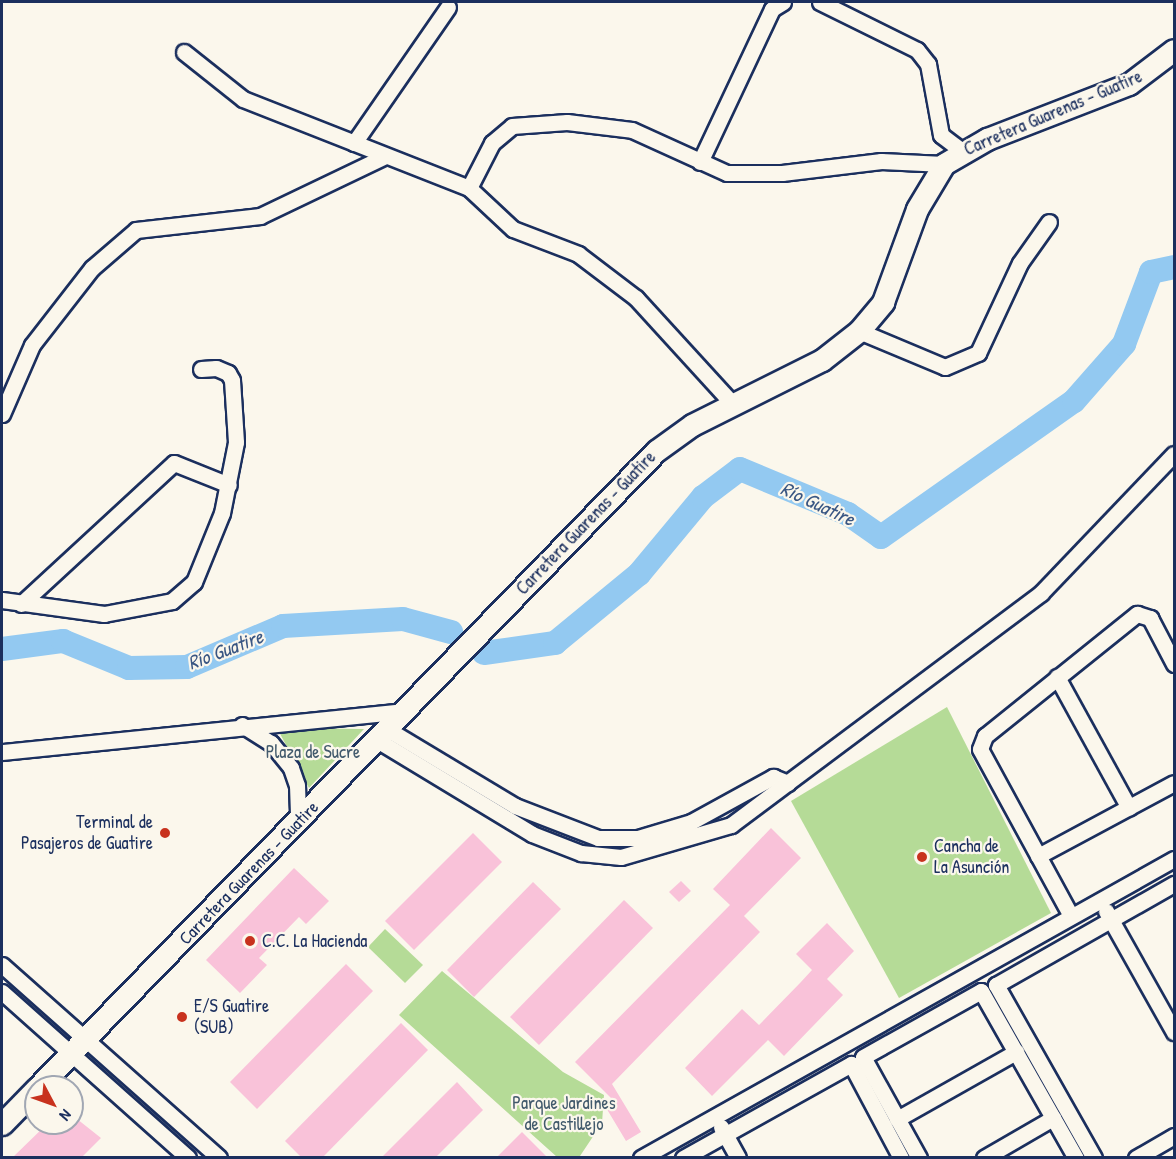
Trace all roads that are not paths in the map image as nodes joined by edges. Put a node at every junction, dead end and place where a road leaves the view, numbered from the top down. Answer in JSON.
{"nodes":[{"id":1,"x":783,"y":2,"type":"edge"},
{"id":2,"x":820,"y":2,"type":"edge"},
{"id":3,"x":448,"y":7,"type":"dead end"},
{"id":4,"x":1174,"y":50,"type":"edge"},
{"id":5,"x":184,"y":52,"type":"dead end"},
{"id":6,"x":354,"y":143,"type":"junction"},
{"id":7,"x":962,"y":151,"type":"junction"},
{"id":8,"x":385,"y":156,"type":"junction"},
{"id":9,"x":700,"y":162,"type":"junction"},
{"id":10,"x":944,"y":164,"type":"junction"},
{"id":11,"x":469,"y":188,"type":"junction"},
{"id":12,"x":1049,"y":222,"type":"dead end"},
{"id":13,"x":859,"y":331,"type":"junction"},
{"id":14,"x":201,"y":369,"type":"dead end"},
{"id":15,"x":732,"y":403,"type":"junction"},
{"id":16,"x":2,"y":414,"type":"edge"},
{"id":17,"x":1174,"y":454,"type":"edge"},
{"id":18,"x":229,"y":485,"type":"junction"},
{"id":19,"x":2,"y":600,"type":"edge"},
{"id":20,"x":21,"y":604,"type":"junction"},
{"id":21,"x":1174,"y":664,"type":"edge"},
{"id":22,"x":1057,"y":677,"type":"junction"},
{"id":23,"x":411,"y":704,"type":"junction"},
{"id":24,"x":242,"y":725,"type":"junction"},
{"id":25,"x":382,"y":735,"type":"junction"},
{"id":26,"x":2,"y":752,"type":"edge"},
{"id":27,"x":788,"y":783,"type":"junction"},
{"id":28,"x":1174,"y":783,"type":"edge"},
{"id":29,"x":1129,"y":808,"type":"junction"},
{"id":30,"x":298,"y":821,"type":"junction"},
{"id":31,"x":1038,"y":856,"type":"junction"},
{"id":32,"x":1174,"y":859,"type":"edge"},
{"id":33,"x":1174,"y":884,"type":"edge"},
{"id":34,"x":1100,"y":900,"type":"junction"},
{"id":35,"x":1071,"y":916,"type":"junction"},
{"id":36,"x":1111,"y":919,"type":"junction"},
{"id":37,"x":2,"y":965,"type":"edge"},
{"id":38,"x":2,"y":992,"type":"edge"},
{"id":39,"x":921,"y":1002,"type":"junction"},
{"id":40,"x":904,"y":1012,"type":"junction"},
{"id":41,"x":930,"y":1019,"type":"junction"},
{"id":42,"x":914,"y":1028,"type":"junction"},
{"id":43,"x":1174,"y":1032,"type":"edge"},
{"id":44,"x":85,"y":1039,"type":"junction"},
{"id":45,"x":1016,"y":1052,"type":"junction"},
{"id":46,"x":70,"y":1054,"type":"junction"},
{"id":47,"x":50,"y":1075,"type":"edge"},
{"id":48,"x":24,"y":1101,"type":"edge"},
{"id":49,"x":715,"y":1117,"type":"junction"},
{"id":50,"x":1053,"y":1118,"type":"junction"},
{"id":51,"x":897,"y":1119,"type":"junction"},
{"id":52,"x":2,"y":1124,"type":"edge"},
{"id":53,"x":725,"y":1134,"type":"junction"},
{"id":54,"x":1174,"y":1136,"type":"edge"},
{"id":55,"x":1174,"y":1147,"type":"edge"},
{"id":56,"x":188,"y":1158,"type":"edge"},
{"id":57,"x":219,"y":1158,"type":"edge"},
{"id":58,"x":641,"y":1158,"type":"edge"},
{"id":59,"x":683,"y":1158,"type":"edge"},
{"id":60,"x":738,"y":1158,"type":"edge"},
{"id":61,"x":901,"y":1158,"type":"edge"},
{"id":62,"x":920,"y":1158,"type":"edge"},
{"id":63,"x":984,"y":1158,"type":"edge"},
{"id":64,"x":1076,"y":1158,"type":"edge"},
{"id":65,"x":1094,"y":1158,"type":"edge"},
{"id":66,"x":1136,"y":1158,"type":"edge"},
{"id":67,"x":1155,"y":1158,"type":"edge"}],
"edges":[{"from":1,"to":9,"type":"street"},
{"from":2,"to":7,"type":"street"},
{"from":3,"to":6,"type":"street"},
{"from":4,"to":7,"type":"main road","name":"Carretera Guarenas - Guatire"},
{"from":5,"to":6,"type":"street"},
{"from":6,"to":8,"type":"street"},
{"from":7,"to":10,"type":"main road","name":"Carretera Guarenas - Guatire"},
{"from":8,"to":11,"type":"street"},
{"from":8,"to":16,"type":"street"},
{"from":9,"to":10,"type":"street"},
{"from":9,"to":11,"type":"street"},
{"from":10,"to":13,"type":"main road","name":"Carretera Guarenas - Guatire"},
{"from":11,"to":15,"type":"street"},
{"from":12,"to":13,"type":"street"},
{"from":13,"to":15,"type":"main road","name":"Carretera Guarenas - Guatire"},
{"from":14,"to":18,"type":"street"},
{"from":15,"to":23,"type":"main road","name":"Carretera Guarenas - Guatire"},
{"from":17,"to":27,"type":"street"},
{"from":18,"to":20,"type":"street"},
{"from":18,"to":20,"type":"street"},
{"from":19,"to":20,"type":"street"},
{"from":21,"to":22,"type":"street"},
{"from":22,"to":29,"type":"street"},
{"from":22,"to":31,"type":"street"},
{"from":23,"to":24,"type":"street"},
{"from":23,"to":25,"type":"main road","name":"Carretera Guarenas - Guatire"},
{"from":24,"to":26,"type":"street"},
{"from":24,"to":30,"type":"street"},
{"from":25,"to":27,"type":"street"},
{"from":25,"to":27,"type":"street"},
{"from":25,"to":30,"type":"main road","name":"Carretera Guarenas - Guatire"},
{"from":28,"to":29,"type":"street"},
{"from":29,"to":31,"type":"street"},
{"from":30,"to":44,"type":"main road","name":"Carretera Guarenas - Guatire"},
{"from":31,"to":35,"type":"street"},
{"from":32,"to":34,"type":"street"},
{"from":33,"to":36,"type":"street"},
{"from":34,"to":35,"type":"street"},
{"from":34,"to":36,"type":"street"},
{"from":35,"to":39,"type":"street"},
{"from":36,"to":43,"type":"street"},
{"from":36,"to":65,"type":"street"},
{"from":37,"to":44,"type":"street"},
{"from":38,"to":46,"type":"street"},
{"from":39,"to":40,"type":"street"},
{"from":39,"to":41,"type":"street"},
{"from":40,"to":42,"type":"street"},
{"from":40,"to":49,"type":"street"},
{"from":41,"to":42,"type":"street"},
{"from":41,"to":45,"type":"street"},
{"from":42,"to":51,"type":"street"},
{"from":44,"to":46,"type":"main road","name":"Carretera Guarenas - Guatire"},
{"from":44,"to":57,"type":"street"},
{"from":45,"to":50,"type":"street"},
{"from":45,"to":51,"type":"street"},
{"from":46,"to":47,"type":"main road","name":"Carretera Guarenas - Guatire"},
{"from":46,"to":56,"type":"street"},
{"from":48,"to":52,"type":"main road","name":"Carretera Guarenas - Guatire"},
{"from":49,"to":53,"type":"street"},
{"from":49,"to":58,"type":"street"},
{"from":50,"to":63,"type":"street"},
{"from":50,"to":64,"type":"street"},
{"from":51,"to":62,"type":"street"},
{"from":53,"to":59,"type":"street"},
{"from":53,"to":60,"type":"street"},
{"from":53,"to":61,"type":"street"},
{"from":54,"to":66,"type":"street"},
{"from":55,"to":67,"type":"street"}]}
